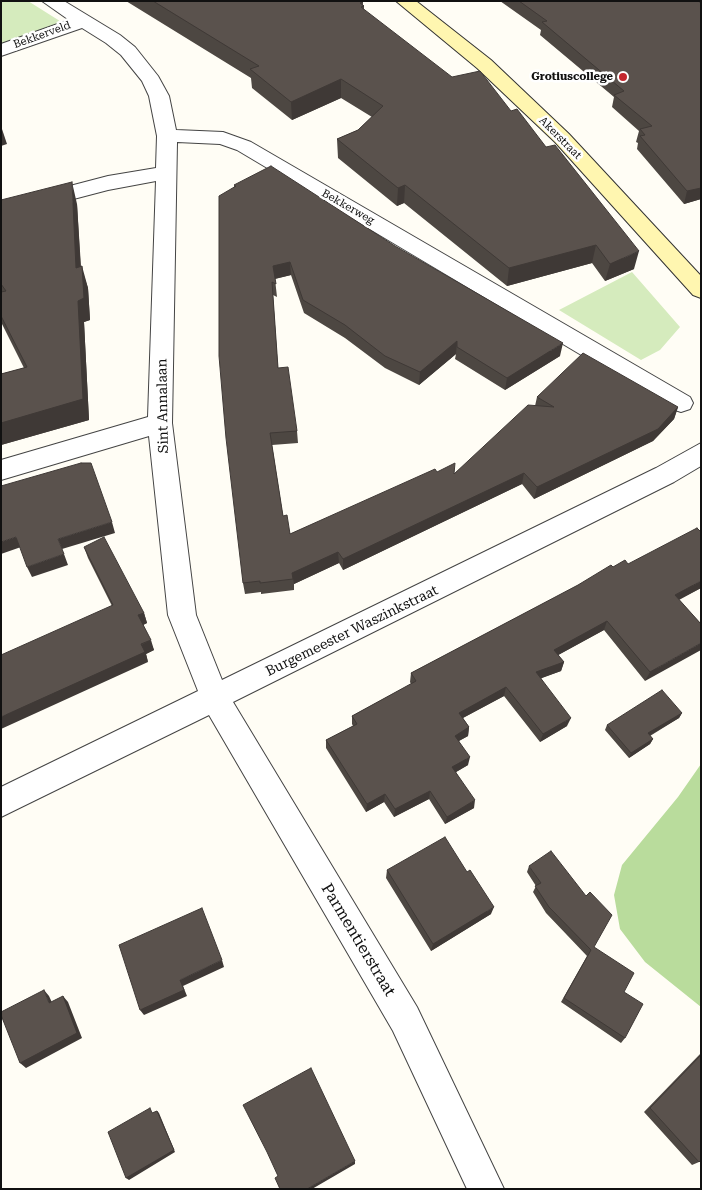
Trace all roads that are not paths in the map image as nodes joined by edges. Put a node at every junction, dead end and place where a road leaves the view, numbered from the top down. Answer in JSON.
{"nodes":[{"id":1,"x":52,"y":1,"type":"edge"},
{"id":2,"x":405,"y":1,"type":"edge"},
{"id":3,"x":83,"y":21,"type":"junction"},
{"id":4,"x":1,"y":50,"type":"edge"},
{"id":5,"x":167,"y":136,"type":"junction"},
{"id":6,"x":166,"y":173,"type":"junction"},
{"id":7,"x":1,"y":211,"type":"edge"},
{"id":8,"x":701,"y":290,"type":"edge"},
{"id":9,"x":681,"y":402,"type":"dead end"},
{"id":10,"x":160,"y":423,"type":"junction"},
{"id":11,"x":701,"y":453,"type":"edge"},
{"id":12,"x":1,"y":470,"type":"edge"},
{"id":13,"x":216,"y":699,"type":"junction"},
{"id":14,"x":1,"y":804,"type":"edge"},
{"id":15,"x":486,"y":1189,"type":"edge"}],
"edges":[{"from":1,"to":3,"type":"street"},
{"from":2,"to":8,"type":"street","name":"Akerstraat"},
{"from":3,"to":4,"type":"street","name":"Bekkerveld"},
{"from":3,"to":5,"type":"street"},
{"from":5,"to":6,"type":"street","name":"Sint Annalaan"},
{"from":5,"to":9,"type":"street","name":"Bekkerweg"},
{"from":6,"to":7,"type":"street"},
{"from":6,"to":10,"type":"street","name":"Sint Annalaan"},
{"from":10,"to":12,"type":"street"},
{"from":10,"to":13,"type":"street","name":"Sint Annalaan"},
{"from":11,"to":13,"type":"street","name":"Burgemeester Waszinkstraat"},
{"from":13,"to":14,"type":"street","name":"Burgemeester Waszinkstraat"},
{"from":13,"to":15,"type":"street","name":"Parmentierstraat"}]}
